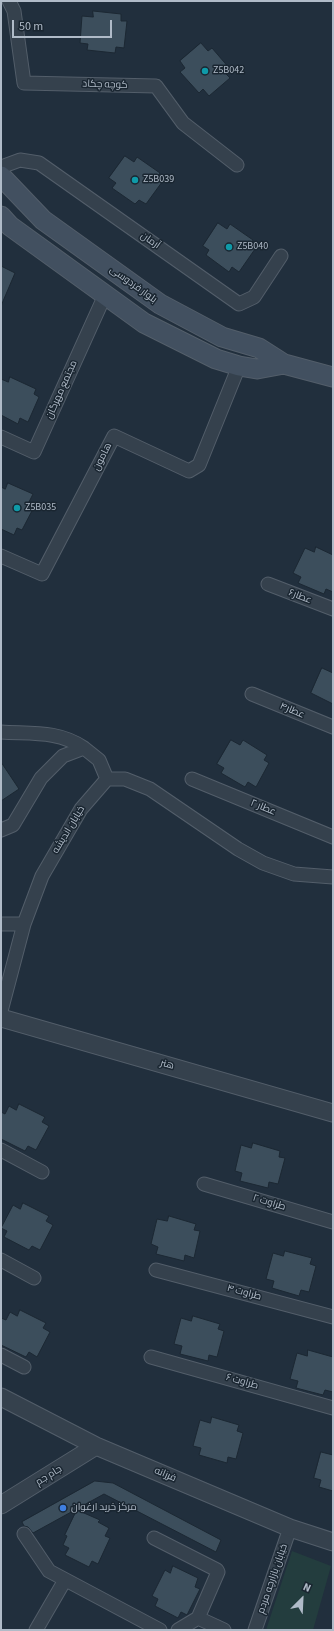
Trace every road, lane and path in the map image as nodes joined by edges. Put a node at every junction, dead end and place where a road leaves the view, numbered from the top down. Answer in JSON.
{"nodes":[{"id":1,"x":9,"y":1,"type":"edge"},
{"id":2,"x":237,"y":165,"type":"dead end"},
{"id":3,"x":1,"y":166,"type":"edge"},
{"id":4,"x":1,"y":176,"type":"edge"},
{"id":5,"x":1,"y":216,"type":"edge"},
{"id":6,"x":281,"y":256,"type":"dead end"},
{"id":7,"x":105,"y":295,"type":"junction"},
{"id":8,"x":284,"y":364,"type":"junction"},
{"id":9,"x":240,"y":366,"type":"junction"},
{"id":10,"x":333,"y":377,"type":"edge"},
{"id":11,"x":1,"y":437,"type":"edge"},
{"id":12,"x":1,"y":556,"type":"edge"},
{"id":13,"x":268,"y":584,"type":"dead end"},
{"id":14,"x":333,"y":609,"type":"edge"},
{"id":15,"x":252,"y":694,"type":"dead end"},
{"id":16,"x":333,"y":728,"type":"edge"},
{"id":17,"x":1,"y":732,"type":"edge"},
{"id":18,"x":84,"y":748,"type":"junction"},
{"id":19,"x":107,"y":779,"type":"junction"},
{"id":20,"x":192,"y":779,"type":"dead end"},
{"id":21,"x":1,"y":830,"type":"edge"},
{"id":22,"x":333,"y":837,"type":"edge"},
{"id":23,"x":333,"y":877,"type":"edge"},
{"id":24,"x":1,"y":924,"type":"edge"},
{"id":25,"x":24,"y":924,"type":"junction"},
{"id":26,"x":1,"y":1012,"type":"edge"},
{"id":27,"x":1,"y":1018,"type":"edge"},
{"id":28,"x":333,"y":1113,"type":"edge"},
{"id":29,"x":1,"y":1150,"type":"edge"},
{"id":30,"x":42,"y":1172,"type":"dead end"},
{"id":31,"x":204,"y":1184,"type":"dead end"},
{"id":32,"x":333,"y":1222,"type":"edge"},
{"id":33,"x":1,"y":1260,"type":"edge"},
{"id":34,"x":156,"y":1270,"type":"dead end"},
{"id":35,"x":34,"y":1278,"type":"dead end"},
{"id":36,"x":333,"y":1317,"type":"edge"},
{"id":37,"x":1,"y":1355,"type":"edge"},
{"id":38,"x":151,"y":1357,"type":"dead end"},
{"id":39,"x":24,"y":1367,"type":"dead end"},
{"id":40,"x":1,"y":1397,"type":"edge"},
{"id":41,"x":333,"y":1408,"type":"edge"},
{"id":42,"x":96,"y":1446,"type":"junction"},
{"id":43,"x":2,"y":1502,"type":"edge"},
{"id":44,"x":290,"y":1528,"type":"junction"},
{"id":45,"x":24,"y":1534,"type":"dead end"},
{"id":46,"x":154,"y":1538,"type":"dead end"},
{"id":47,"x":333,"y":1542,"type":"edge"},
{"id":48,"x":65,"y":1580,"type":"junction"},
{"id":49,"x":198,"y":1618,"type":"junction"},
{"id":50,"x":155,"y":1629,"type":"edge"},
{"id":51,"x":36,"y":1630,"type":"edge"},
{"id":52,"x":178,"y":1630,"type":"edge"},
{"id":53,"x":224,"y":1630,"type":"edge"},
{"id":54,"x":255,"y":1630,"type":"edge"}],
"edges":[{"from":1,"to":2,"type":"street","name":"کوچه چکاد"},
{"from":3,"to":6,"type":"street","name":"آرمان"},
{"from":4,"to":8,"type":"main road","name":"بلوار فردوسی"},
{"from":5,"to":7,"type":"main road","name":"بلوار فردوسی"},
{"from":7,"to":9,"type":"main road","name":"بلوار فردوسی"},
{"from":7,"to":11,"type":"street","name":"مجتمع مهرگان"},
{"from":8,"to":9,"type":"main road","name":"بلوار فردوسی"},
{"from":8,"to":10,"type":"main road","name":"بلوار فردوسی"},
{"from":9,"to":12,"type":"street","name":"هامون"},
{"from":13,"to":14,"type":"street","name":"عطار۶"},
{"from":15,"to":16,"type":"street","name":"عطار۴"},
{"from":17,"to":18,"type":"street"},
{"from":18,"to":19,"type":"street"},
{"from":18,"to":21,"type":"street"},
{"from":19,"to":23,"type":"street"},
{"from":19,"to":25,"type":"street","name":"خیابان اندیشه"},
{"from":20,"to":22,"type":"street","name":"عطار ۲"},
{"from":24,"to":25,"type":"street"},
{"from":25,"to":26,"type":"street","name":"خیابان اندیشه"},
{"from":27,"to":28,"type":"street","name":"هنر"},
{"from":29,"to":30,"type":"street"},
{"from":31,"to":32,"type":"street","name":"طراوت ۲"},
{"from":33,"to":35,"type":"street"},
{"from":34,"to":36,"type":"street","name":"طراوت ۴"},
{"from":37,"to":39,"type":"street"},
{"from":38,"to":41,"type":"street","name":"طراوت ۶"},
{"from":40,"to":42,"type":"street","name":"فرزانه"},
{"from":42,"to":43,"type":"street","name":"جام جم"},
{"from":42,"to":44,"type":"street","name":"فرزانه"},
{"from":44,"to":47,"type":"street","name":"فرزانه"},
{"from":44,"to":54,"type":"street","name":"خیابان بازارچه مردم"},
{"from":45,"to":48,"type":"street"},
{"from":46,"to":49,"type":"street"},
{"from":48,"to":50,"type":"street"},
{"from":48,"to":51,"type":"street"},
{"from":49,"to":52,"type":"street"},
{"from":49,"to":53,"type":"street"}]}
